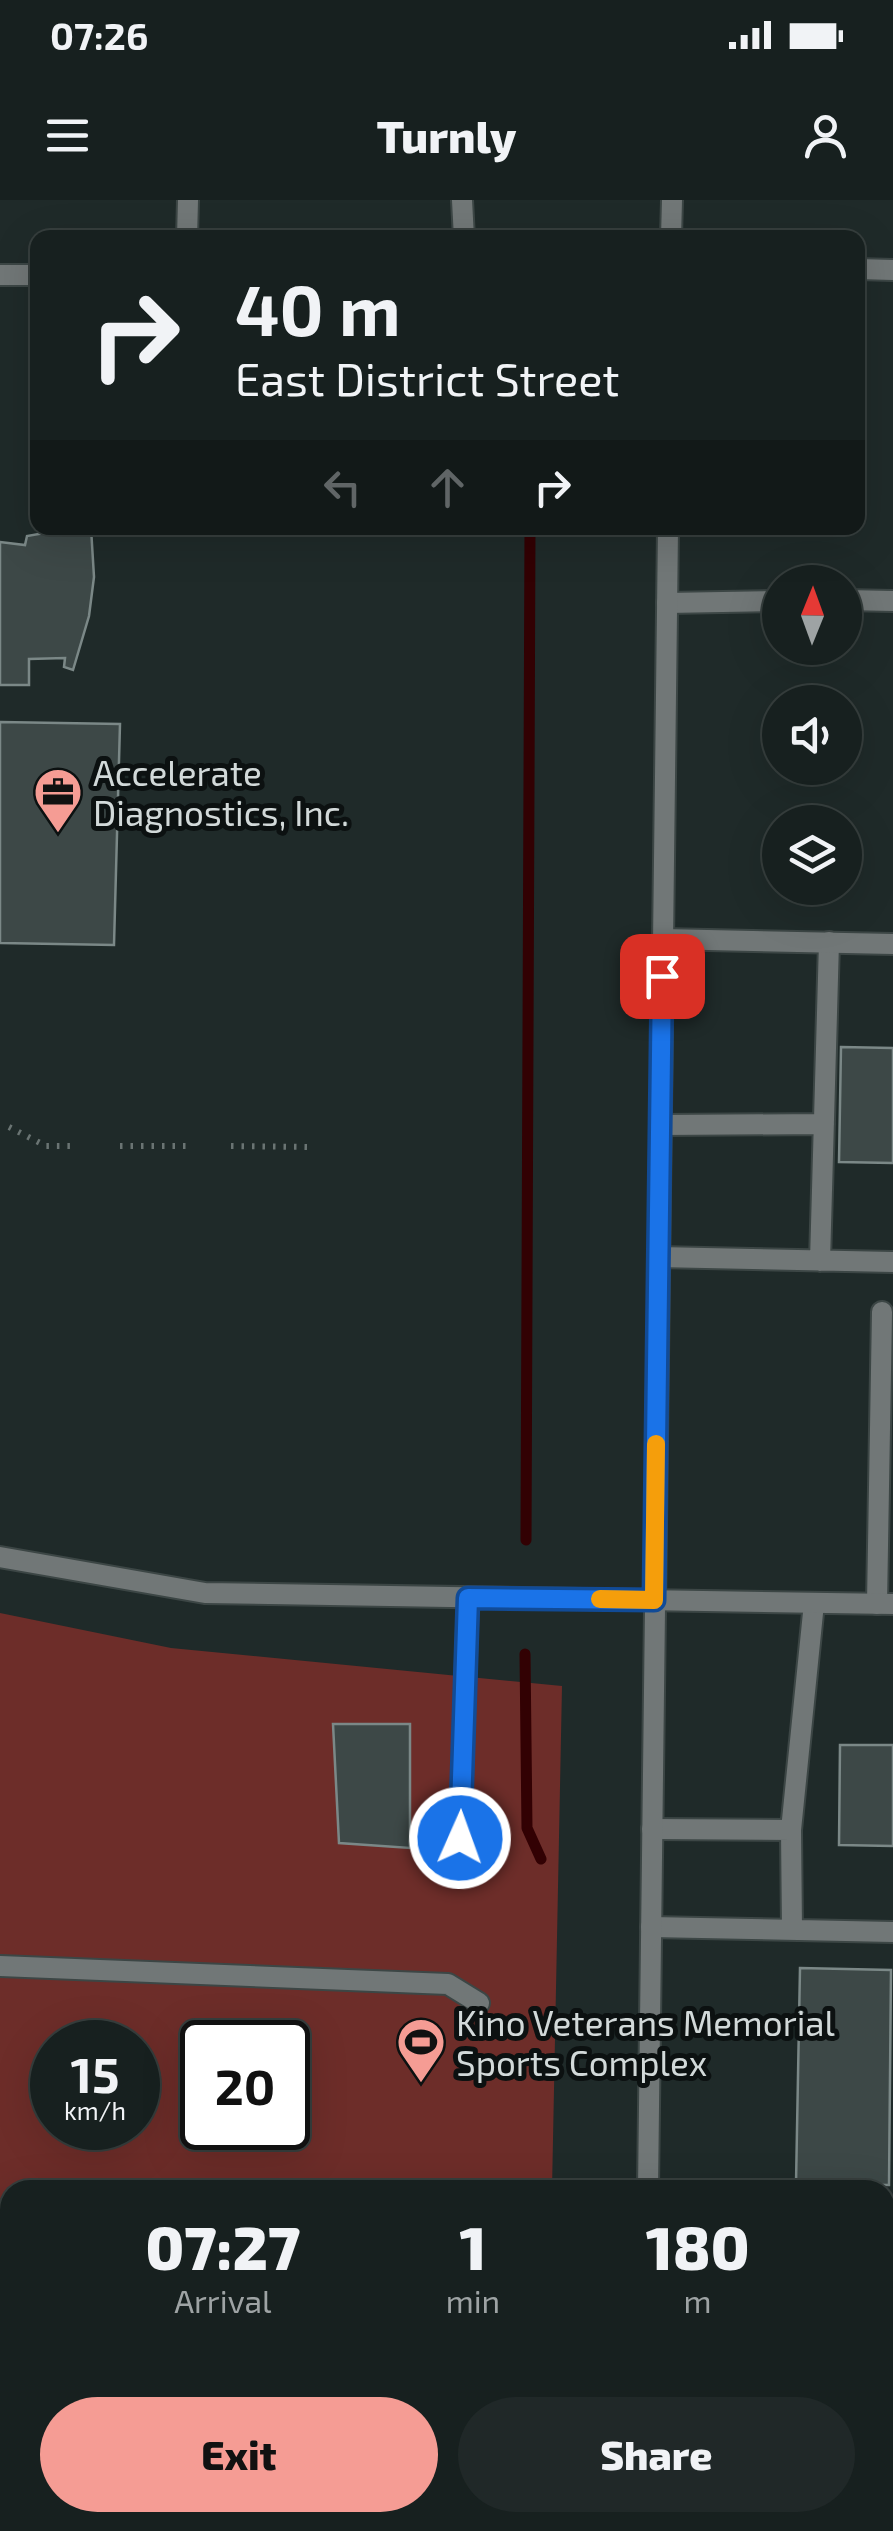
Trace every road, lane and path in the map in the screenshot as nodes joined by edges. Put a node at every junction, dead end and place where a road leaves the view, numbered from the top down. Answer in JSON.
{"nodes":[{"id":1,"x":188,"y":200,"type":"edge"},
{"id":2,"x":462,"y":200,"type":"edge"},
{"id":3,"x":672,"y":200,"type":"edge"},
{"id":4,"x":187,"y":230,"type":"edge"},
{"id":5,"x":464,"y":230,"type":"edge"},
{"id":6,"x":671,"y":230,"type":"edge"},
{"id":7,"x":865,"y":269,"type":"edge"},
{"id":8,"x":893,"y":270,"type":"edge"},
{"id":9,"x":0,"y":274,"type":"edge"},
{"id":10,"x":30,"y":275,"type":"edge"},
{"id":11,"x":668,"y":535,"type":"edge"},
{"id":12,"x":862,"y":600,"type":"edge"},
{"id":13,"x":893,"y":600,"type":"edge"},
{"id":14,"x":762,"y":601,"type":"edge"},
{"id":15,"x":667,"y":603,"type":"junction"},
{"id":16,"x":663,"y":940,"type":"junction"},
{"id":17,"x":829,"y":942,"type":"junction"},
{"id":18,"x":893,"y":944,"type":"edge"},
{"id":19,"x":660,"y":1124,"type":"junction"},
{"id":20,"x":824,"y":1124,"type":"junction"},
{"id":21,"x":9,"y":1127,"type":"dead end"},
{"id":22,"x":76,"y":1146,"type":"dead end"},
{"id":23,"x":120,"y":1146,"type":"dead end"},
{"id":24,"x":188,"y":1146,"type":"dead end"},
{"id":25,"x":230,"y":1146,"type":"dead end"},
{"id":26,"x":312,"y":1147,"type":"dead end"},
{"id":27,"x":658,"y":1258,"type":"junction"},
{"id":28,"x":820,"y":1261,"type":"junction"},
{"id":29,"x":893,"y":1262,"type":"edge"},
{"id":30,"x":882,"y":1312,"type":"dead end"},
{"id":31,"x":0,"y":1557,"type":"edge"},
{"id":32,"x":468,"y":1598,"type":"junction"},
{"id":33,"x":654,"y":1600,"type":"junction"},
{"id":34,"x":814,"y":1603,"type":"junction"},
{"id":35,"x":885,"y":1604,"type":"edge"},
{"id":36,"x":652,"y":1829,"type":"junction"},
{"id":37,"x":791,"y":1830,"type":"junction"},
{"id":38,"x":460,"y":1838,"type":"dead end"},
{"id":39,"x":651,"y":1926,"type":"junction"},
{"id":40,"x":792,"y":1930,"type":"junction"},
{"id":41,"x":893,"y":1932,"type":"edge"},
{"id":42,"x":0,"y":1966,"type":"edge"},
{"id":43,"x":478,"y":2003,"type":"dead end"},
{"id":44,"x":648,"y":2180,"type":"edge"}],
"edges":[{"from":1,"to":4,"type":"street"},
{"from":2,"to":5,"type":"street"},
{"from":3,"to":6,"type":"street"},
{"from":7,"to":8,"type":"street"},
{"from":9,"to":10,"type":"street"},
{"from":11,"to":15,"type":"street"},
{"from":12,"to":13,"type":"street"},
{"from":14,"to":15,"type":"street"},
{"from":15,"to":16,"type":"street"},
{"from":16,"to":17,"type":"street"},
{"from":16,"to":19,"type":"street"},
{"from":17,"to":18,"type":"street"},
{"from":17,"to":20,"type":"street"},
{"from":19,"to":20,"type":"street"},
{"from":19,"to":27,"type":"street"},
{"from":20,"to":28,"type":"street"},
{"from":21,"to":22,"type":"path"},
{"from":23,"to":24,"type":"path"},
{"from":25,"to":26,"type":"path"},
{"from":27,"to":28,"type":"street"},
{"from":27,"to":33,"type":"street"},
{"from":28,"to":29,"type":"street"},
{"from":30,"to":35,"type":"street"},
{"from":31,"to":32,"type":"street"},
{"from":32,"to":33,"type":"street"},
{"from":32,"to":38,"type":"street"},
{"from":33,"to":34,"type":"street"},
{"from":33,"to":36,"type":"street"},
{"from":34,"to":35,"type":"street"},
{"from":34,"to":37,"type":"street"},
{"from":36,"to":37,"type":"street"},
{"from":36,"to":39,"type":"street"},
{"from":37,"to":40,"type":"street"},
{"from":39,"to":40,"type":"street"},
{"from":39,"to":44,"type":"street"},
{"from":40,"to":41,"type":"street"},
{"from":42,"to":43,"type":"street"}]}
